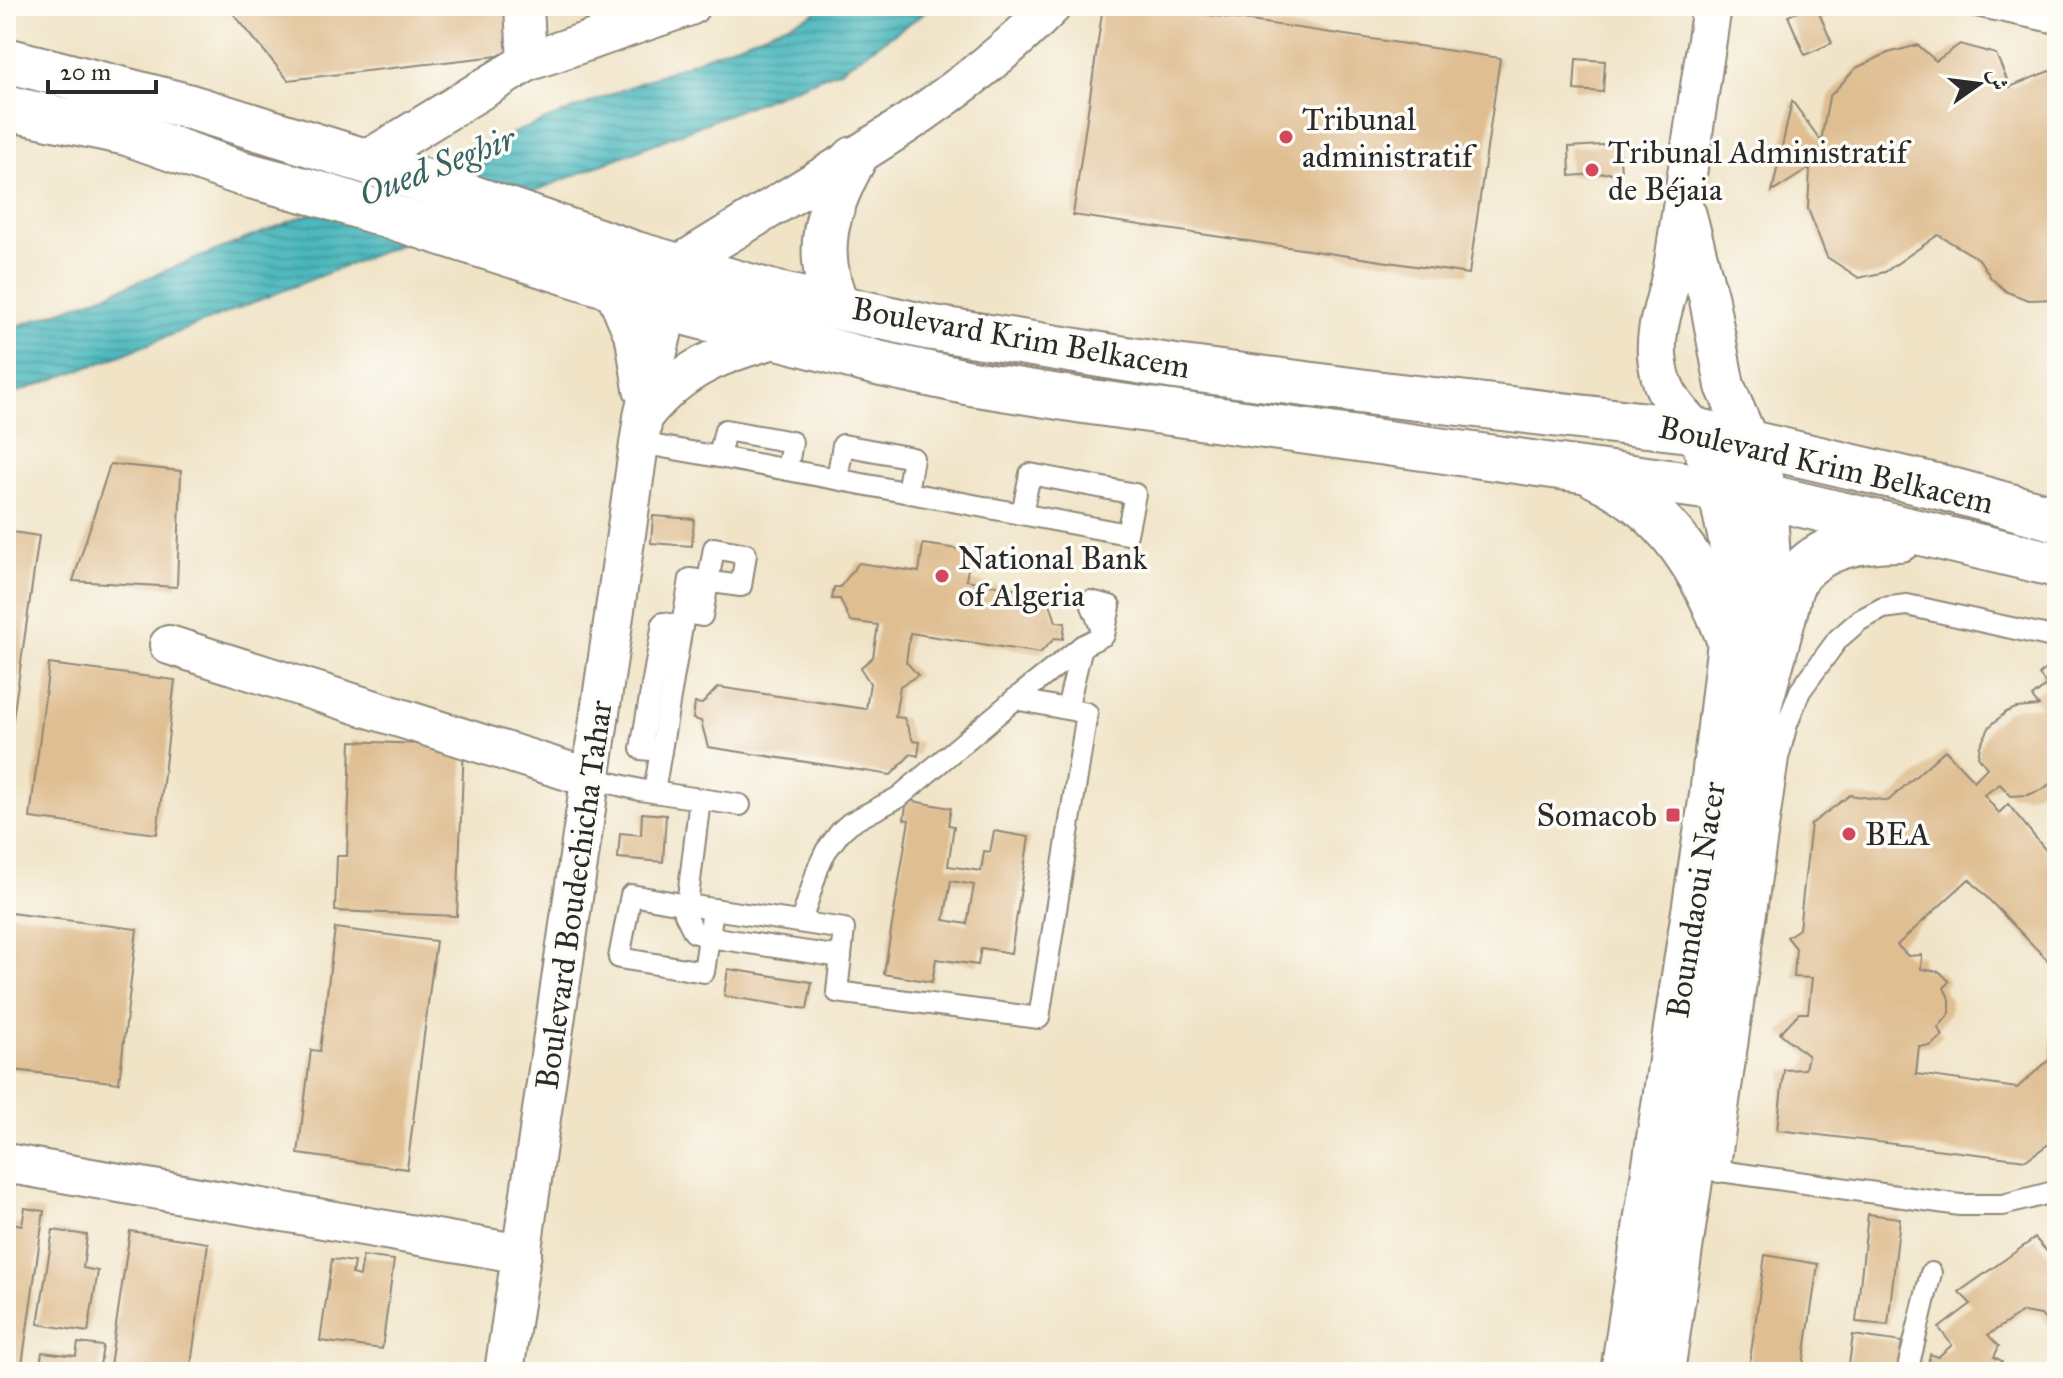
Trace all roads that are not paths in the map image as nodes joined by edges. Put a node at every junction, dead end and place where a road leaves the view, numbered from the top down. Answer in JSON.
{"nodes":[{"id":1,"x":524,"y":6,"type":"edge"},
{"id":2,"x":690,"y":6,"type":"edge"},
{"id":3,"x":1052,"y":6,"type":"edge"},
{"id":4,"x":1712,"y":6,"type":"edge"},
{"id":5,"x":1976,"y":6,"type":"edge"},
{"id":6,"x":2057,"y":23,"type":"edge"},
{"id":7,"x":6,"y":60,"type":"edge"},
{"id":8,"x":527,"y":62,"type":"junction"},
{"id":9,"x":6,"y":108,"type":"edge"},
{"id":10,"x":854,"y":159,"type":"junction"},
{"id":11,"x":365,"y":161,"type":"junction"},
{"id":12,"x":1682,"y":201,"type":"junction"},
{"id":13,"x":619,"y":276,"type":"junction"},
{"id":14,"x":674,"y":286,"type":"junction"},
{"id":15,"x":838,"y":307,"type":"junction"},
{"id":16,"x":781,"y":337,"type":"junction"},
{"id":17,"x":642,"y":430,"type":"junction"},
{"id":18,"x":1698,"y":431,"type":"junction"},
{"id":19,"x":1749,"y":441,"type":"junction"},
{"id":20,"x":719,"y":457,"type":"junction"},
{"id":21,"x":787,"y":470,"type":"junction"},
{"id":22,"x":1583,"y":470,"type":"junction"},
{"id":23,"x":837,"y":479,"type":"junction"},
{"id":24,"x":1719,"y":489,"type":"junction"},
{"id":25,"x":907,"y":492,"type":"junction"},
{"id":26,"x":1764,"y":496,"type":"junction"},
{"id":27,"x":1022,"y":514,"type":"junction"},
{"id":28,"x":2057,"y":519,"type":"edge"},
{"id":29,"x":1949,"y":539,"type":"junction"},
{"id":30,"x":2057,"y":565,"type":"edge"},
{"id":31,"x":709,"y":581,"type":"dead end"},
{"id":32,"x":1104,"y":635,"type":"dead end"},
{"id":33,"x":2057,"y":638,"type":"edge"},
{"id":34,"x":1730,"y":642,"type":"junction"},
{"id":35,"x":169,"y":645,"type":"dead end"},
{"id":36,"x":1082,"y":646,"type":"junction"},
{"id":37,"x":1015,"y":699,"type":"junction"},
{"id":38,"x":1761,"y":699,"type":"junction"},
{"id":39,"x":1067,"y":709,"type":"junction"},
{"id":40,"x":590,"y":778,"type":"junction"},
{"id":41,"x":654,"y":792,"type":"junction"},
{"id":42,"x":700,"y":799,"type":"junction"},
{"id":43,"x":740,"y":805,"type":"dead end"},
{"id":44,"x":687,"y":905,"type":"junction"},
{"id":45,"x":713,"y":909,"type":"junction"},
{"id":46,"x":801,"y":922,"type":"junction"},
{"id":47,"x":709,"y":937,"type":"junction"},
{"id":48,"x":841,"y":957,"type":"junction"},
{"id":49,"x":6,"y":1163,"type":"edge"},
{"id":50,"x":1689,"y":1166,"type":"junction"},
{"id":51,"x":2057,"y":1192,"type":"edge"},
{"id":52,"x":1996,"y":1206,"type":"junction"},
{"id":53,"x":1971,"y":1225,"type":"dead end"},
{"id":54,"x":522,"y":1254,"type":"junction"},
{"id":55,"x":1931,"y":1273,"type":"dead end"},
{"id":56,"x":504,"y":1372,"type":"edge"},
{"id":57,"x":1623,"y":1372,"type":"edge"},
{"id":58,"x":1662,"y":1372,"type":"edge"},
{"id":59,"x":1907,"y":1372,"type":"edge"}],
"edges":[{"from":1,"to":8,"type":"street"},
{"from":2,"to":8,"type":"street"},
{"from":3,"to":10,"type":"street"},
{"from":4,"to":12,"type":"street"},
{"from":5,"to":6,"type":"lane"},
{"from":7,"to":11,"type":"main road","name":"Boulevard Krim Belkacem"},
{"from":8,"to":11,"type":"street"},
{"from":9,"to":13,"type":"main road","name":"Boulevard Krim Belkacem"},
{"from":10,"to":14,"type":"street"},
{"from":10,"to":15,"type":"main road"},
{"from":11,"to":13,"type":"main road","name":"Boulevard Krim Belkacem"},
{"from":12,"to":18,"type":"street"},
{"from":12,"to":19,"type":"street"},
{"from":13,"to":14,"type":"main road","name":"Boulevard Krim Belkacem"},
{"from":13,"to":17,"type":"street","name":"Boulevard Boudechicha Tahar"},
{"from":14,"to":15,"type":"main road","name":"Boulevard Krim Belkacem"},
{"from":14,"to":16,"type":"main road","name":"Boulevard Krim Belkacem"},
{"from":14,"to":17,"type":"street","name":"Boulevard Boudechicha Tahar"},
{"from":15,"to":18,"type":"main road","name":"Boulevard Krim Belkacem"},
{"from":16,"to":17,"type":"street"},
{"from":16,"to":22,"type":"main road","name":"Boulevard Krim Belkacem"},
{"from":17,"to":20,"type":"lane"},
{"from":17,"to":40,"type":"street","name":"Boulevard Boudechicha Tahar"},
{"from":18,"to":19,"type":"main road","name":"Boulevard Krim Belkacem"},
{"from":18,"to":24,"type":"main road","name":"Boumdaoui Nacer"},
{"from":19,"to":26,"type":"main road","name":"Boumdaoui Nacer"},
{"from":19,"to":28,"type":"main road","name":"Boulevard Krim Belkacem"},
{"from":20,"to":21,"type":"lane"},
{"from":20,"to":21,"type":"lane"},
{"from":21,"to":23,"type":"lane"},
{"from":22,"to":24,"type":"main road","name":"Boulevard Krim Belkacem"},
{"from":22,"to":34,"type":"main road"},
{"from":23,"to":25,"type":"lane"},
{"from":23,"to":25,"type":"lane"},
{"from":24,"to":26,"type":"main road","name":"Boulevard Krim Belkacem"},
{"from":24,"to":34,"type":"main road","name":"Boumdaoui Nacer"},
{"from":25,"to":27,"type":"lane"},
{"from":26,"to":29,"type":"main road","name":"Boulevard Krim Belkacem"},
{"from":26,"to":38,"type":"main road","name":"Boumdaoui Nacer"},
{"from":27,"to":27,"type":"lane"},
{"from":29,"to":30,"type":"main road","name":"Boulevard Krim Belkacem"},
{"from":29,"to":38,"type":"main road"},
{"from":31,"to":41,"type":"lane"},
{"from":32,"to":36,"type":"lane"},
{"from":33,"to":50,"type":"lane"},
{"from":34,"to":50,"type":"main road","name":"Boumdaoui Nacer"},
{"from":35,"to":40,"type":"street"},
{"from":36,"to":37,"type":"lane"},
{"from":36,"to":39,"type":"lane"},
{"from":37,"to":39,"type":"lane"},
{"from":37,"to":46,"type":"lane"},
{"from":38,"to":50,"type":"main road","name":"Boumdaoui Nacer"},
{"from":39,"to":48,"type":"lane"},
{"from":40,"to":41,"type":"lane"},
{"from":40,"to":54,"type":"street","name":"Boulevard Boudechicha Tahar"},
{"from":41,"to":42,"type":"lane"},
{"from":42,"to":43,"type":"lane"},
{"from":42,"to":44,"type":"lane"},
{"from":44,"to":45,"type":"lane"},
{"from":44,"to":47,"type":"lane"},
{"from":44,"to":47,"type":"lane"},
{"from":45,"to":46,"type":"lane"},
{"from":45,"to":47,"type":"lane"},
{"from":46,"to":48,"type":"lane"},
{"from":47,"to":48,"type":"lane"},
{"from":49,"to":54,"type":"street"},
{"from":50,"to":52,"type":"lane"},
{"from":50,"to":57,"type":"main road","name":"Boumdaoui Nacer"},
{"from":50,"to":58,"type":"main road"},
{"from":51,"to":52,"type":"lane"},
{"from":52,"to":53,"type":"lane"},
{"from":54,"to":56,"type":"street","name":"Boulevard Boudechicha Tahar"},
{"from":55,"to":59,"type":"lane"}]}
